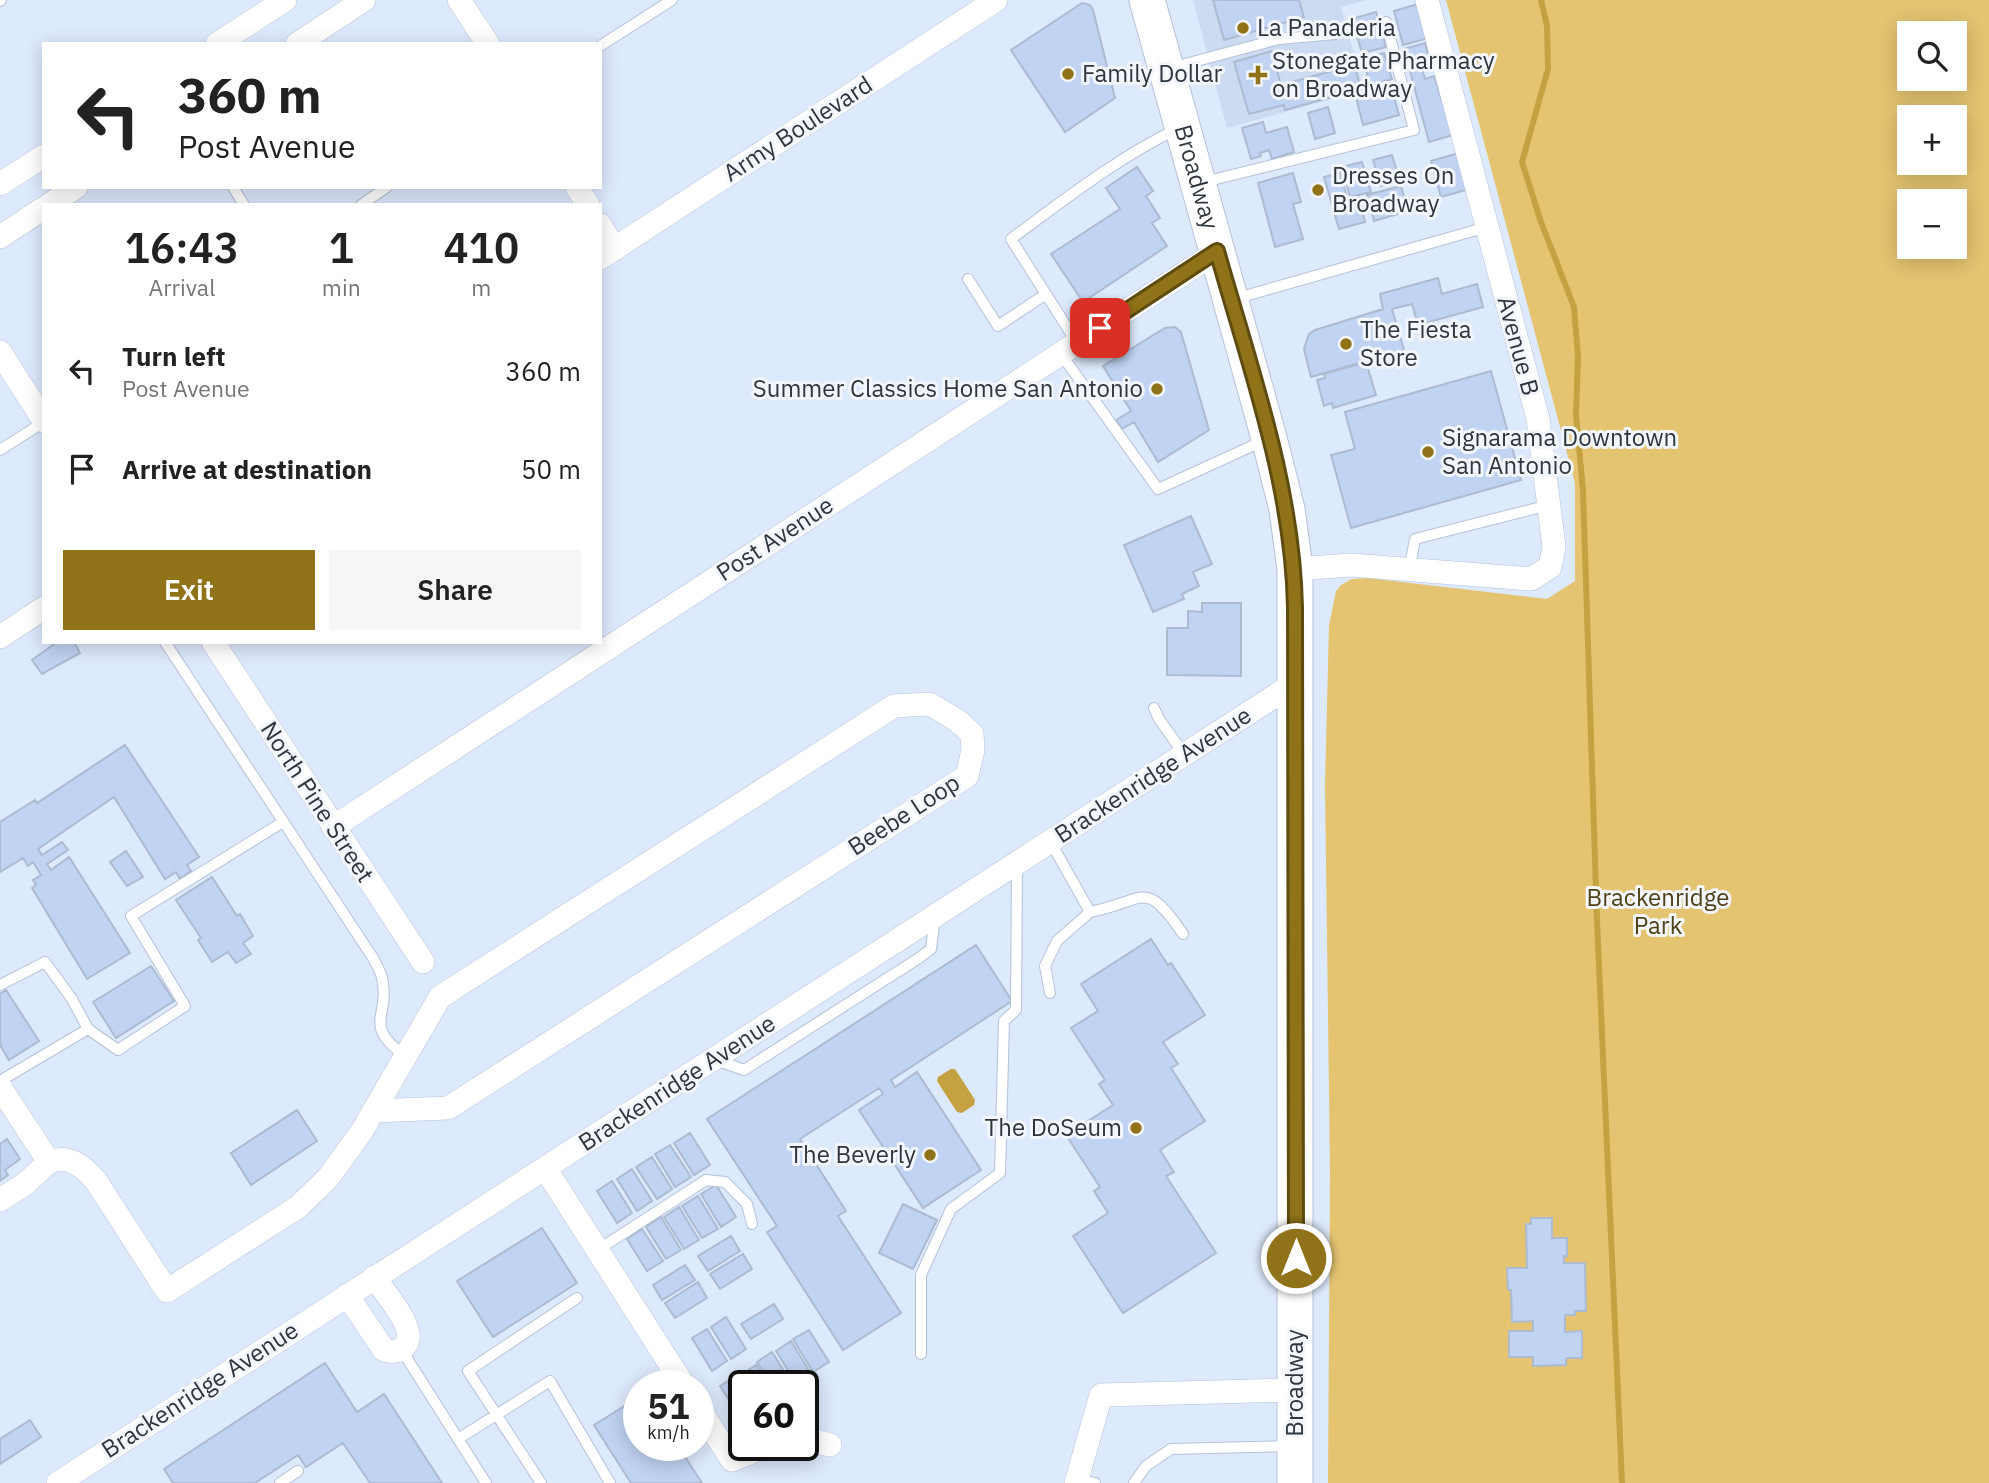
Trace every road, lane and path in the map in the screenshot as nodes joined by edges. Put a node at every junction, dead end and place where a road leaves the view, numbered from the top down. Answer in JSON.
{"nodes":[{"id":1,"x":285,"y":0,"type":"edge"},
{"id":2,"x":364,"y":0,"type":"edge"},
{"id":3,"x":459,"y":0,"type":"edge"},
{"id":4,"x":672,"y":0,"type":"edge"},
{"id":5,"x":996,"y":0,"type":"edge"},
{"id":6,"x":1147,"y":0,"type":"edge"},
{"id":7,"x":1427,"y":0,"type":"edge"},
{"id":8,"x":1386,"y":22,"type":"dead end"},
{"id":9,"x":1335,"y":34,"type":"dead end"},
{"id":10,"x":220,"y":42,"type":"edge"},
{"id":11,"x":300,"y":42,"type":"edge"},
{"id":12,"x":487,"y":42,"type":"edge"},
{"id":13,"x":602,"y":45,"type":"edge"},
{"id":14,"x":1167,"y":69,"type":"junction"},
{"id":15,"x":1182,"y":126,"type":"junction"},
{"id":16,"x":42,"y":157,"type":"edge"},
{"id":17,"x":1198,"y":183,"type":"junction"},
{"id":18,"x":0,"y":184,"type":"edge"},
{"id":19,"x":73,"y":189,"type":"edge"},
{"id":20,"x":384,"y":189,"type":"edge"},
{"id":21,"x":53,"y":203,"type":"edge"},
{"id":22,"x":363,"y":203,"type":"edge"},
{"id":23,"x":42,"y":209,"type":"edge"},
{"id":24,"x":1487,"y":227,"type":"junction"},
{"id":25,"x":602,"y":232,"type":"edge"},
{"id":26,"x":0,"y":237,"type":"edge"},
{"id":27,"x":1217,"y":251,"type":"junction"},
{"id":28,"x":608,"y":253,"type":"edge"},
{"id":29,"x":968,"y":279,"type":"dead end"},
{"id":30,"x":1046,"y":294,"type":"junction"},
{"id":31,"x":1231,"y":300,"type":"junction"},
{"id":32,"x":1069,"y":348,"type":"junction"},
{"id":33,"x":0,"y":352,"type":"edge"},
{"id":34,"x":42,"y":418,"type":"edge"},
{"id":35,"x":42,"y":421,"type":"edge"},
{"id":36,"x":1269,"y":438,"type":"junction"},
{"id":37,"x":0,"y":450,"type":"edge"},
{"id":38,"x":1549,"y":505,"type":"junction"},
{"id":39,"x":1294,"y":569,"type":"junction"},
{"id":40,"x":1409,"y":571,"type":"junction"},
{"id":41,"x":42,"y":609,"type":"edge"},
{"id":42,"x":0,"y":636,"type":"edge"},
{"id":43,"x":166,"y":644,"type":"edge"},
{"id":44,"x":214,"y":644,"type":"edge"},
{"id":45,"x":1295,"y":682,"type":"junction"},
{"id":46,"x":1154,"y":708,"type":"dead end"},
{"id":47,"x":1184,"y":754,"type":"junction"},
{"id":48,"x":283,"y":822,"type":"junction"},
{"id":49,"x":333,"y":827,"type":"junction"},
{"id":50,"x":1050,"y":841,"type":"junction"},
{"id":51,"x":1017,"y":862,"type":"junction"},
{"id":52,"x":1090,"y":912,"type":"junction"},
{"id":53,"x":1183,"y":934,"type":"dead end"},
{"id":54,"x":422,"y":962,"type":"dead end"},
{"id":55,"x":0,"y":985,"type":"edge"},
{"id":56,"x":1050,"y":993,"type":"dead end"},
{"id":57,"x":88,"y":1029,"type":"junction"},
{"id":58,"x":405,"y":1056,"type":"junction"},
{"id":59,"x":0,"y":1081,"type":"edge"},
{"id":60,"x":0,"y":1087,"type":"edge"},
{"id":61,"x":374,"y":1111,"type":"junction"},
{"id":62,"x":49,"y":1162,"type":"junction"},
{"id":63,"x":545,"y":1168,"type":"junction"},
{"id":64,"x":0,"y":1200,"type":"edge"},
{"id":65,"x":752,"y":1224,"type":"dead end"},
{"id":66,"x":596,"y":1251,"type":"junction"},
{"id":67,"x":374,"y":1277,"type":"junction"},
{"id":68,"x":347,"y":1295,"type":"junction"},
{"id":69,"x":577,"y":1298,"type":"dead end"},
{"id":70,"x":401,"y":1349,"type":"junction"},
{"id":71,"x":921,"y":1354,"type":"dead end"},
{"id":72,"x":674,"y":1370,"type":"edge"},
{"id":73,"x":1296,"y":1390,"type":"junction"},
{"id":74,"x":497,"y":1414,"type":"junction"},
{"id":75,"x":714,"y":1432,"type":"edge"},
{"id":76,"x":457,"y":1439,"type":"junction"},
{"id":77,"x":819,"y":1442,"type":"edge"},
{"id":78,"x":830,"y":1445,"type":"dead end"},
{"id":79,"x":1295,"y":1446,"type":"junction"},
{"id":80,"x":728,"y":1454,"type":"edge"},
{"id":81,"x":298,"y":1471,"type":"dead end"},
{"id":82,"x":1083,"y":1482,"type":"edge"},
{"id":83,"x":58,"y":1483,"type":"edge"},
{"id":84,"x":279,"y":1483,"type":"edge"},
{"id":85,"x":486,"y":1483,"type":"edge"},
{"id":86,"x":541,"y":1483,"type":"edge"},
{"id":87,"x":610,"y":1483,"type":"edge"},
{"id":88,"x":1134,"y":1483,"type":"edge"},
{"id":89,"x":1295,"y":1483,"type":"edge"}],
"edges":[{"from":1,"to":10,"type":"street"},
{"from":2,"to":11,"type":"street"},
{"from":3,"to":12,"type":"street"},
{"from":4,"to":13,"type":"lane"},
{"from":5,"to":28,"type":"street","name":"Army Boulevard"},
{"from":6,"to":14,"type":"main road","name":"Broadway"},
{"from":7,"to":24,"type":"street","name":"Avenue B"},
{"from":8,"to":17,"type":"lane"},
{"from":9,"to":14,"type":"lane"},
{"from":14,"to":15,"type":"main road","name":"Broadway"},
{"from":15,"to":17,"type":"main road","name":"Broadway"},
{"from":15,"to":30,"type":"lane"},
{"from":16,"to":18,"type":"street"},
{"from":17,"to":27,"type":"main road","name":"Broadway"},
{"from":19,"to":21,"type":"street"},
{"from":20,"to":22,"type":"lane"},
{"from":23,"to":26,"type":"street"},
{"from":24,"to":31,"type":"lane"},
{"from":24,"to":38,"type":"street","name":"Avenue B"},
{"from":25,"to":28,"type":"street"},
{"from":27,"to":31,"type":"main road","name":"Broadway"},
{"from":27,"to":32,"type":"street","name":"Post Avenue"},
{"from":29,"to":30,"type":"lane"},
{"from":30,"to":32,"type":"lane"},
{"from":31,"to":36,"type":"main road","name":"Broadway"},
{"from":32,"to":36,"type":"lane"},
{"from":32,"to":49,"type":"street","name":"Post Avenue"},
{"from":33,"to":34,"type":"street"},
{"from":35,"to":37,"type":"lane"},
{"from":36,"to":39,"type":"main road","name":"Broadway"},
{"from":38,"to":40,"type":"lane"},
{"from":38,"to":40,"type":"street","name":"Avenue B"},
{"from":39,"to":40,"type":"street","name":"Avenue B"},
{"from":39,"to":45,"type":"main road","name":"Broadway"},
{"from":41,"to":42,"type":"street"},
{"from":43,"to":48,"type":"lane"},
{"from":44,"to":49,"type":"street","name":"North Pine Street"},
{"from":45,"to":47,"type":"street","name":"Brackenridge Avenue"},
{"from":45,"to":73,"type":"main road","name":"Broadway"},
{"from":46,"to":47,"type":"lane"},
{"from":47,"to":50,"type":"street","name":"Brackenridge Avenue"},
{"from":48,"to":57,"type":"lane"},
{"from":48,"to":58,"type":"lane"},
{"from":49,"to":54,"type":"street","name":"North Pine Street"},
{"from":50,"to":51,"type":"street","name":"Brackenridge Avenue"},
{"from":50,"to":52,"type":"lane"},
{"from":51,"to":63,"type":"street","name":"Brackenridge Avenue"},
{"from":51,"to":71,"type":"lane"},
{"from":52,"to":53,"type":"lane"},
{"from":52,"to":56,"type":"lane"},
{"from":55,"to":57,"type":"lane"},
{"from":57,"to":59,"type":"lane"},
{"from":58,"to":61,"type":"street"},
{"from":58,"to":61,"type":"street","name":"Beebe Loop"},
{"from":60,"to":62,"type":"street"},
{"from":61,"to":62,"type":"street"},
{"from":62,"to":64,"type":"street"},
{"from":63,"to":66,"type":"street"},
{"from":63,"to":67,"type":"street","name":"Brackenridge Avenue"},
{"from":65,"to":66,"type":"lane"},
{"from":66,"to":72,"type":"street"},
{"from":67,"to":68,"type":"street","name":"Brackenridge Avenue"},
{"from":67,"to":70,"type":"street"},
{"from":68,"to":70,"type":"street"},
{"from":68,"to":83,"type":"street","name":"Brackenridge Avenue"},
{"from":69,"to":74,"type":"lane"},
{"from":70,"to":76,"type":"lane"},
{"from":73,"to":79,"type":"main road","name":"Broadway"},
{"from":73,"to":82,"type":"street"},
{"from":74,"to":76,"type":"lane"},
{"from":74,"to":86,"type":"lane"},
{"from":74,"to":87,"type":"lane"},
{"from":75,"to":80,"type":"street"},
{"from":76,"to":85,"type":"lane"},
{"from":77,"to":78,"type":"street"},
{"from":79,"to":88,"type":"lane"},
{"from":79,"to":89,"type":"main road","name":"Broadway"},
{"from":81,"to":84,"type":"lane"}]}
